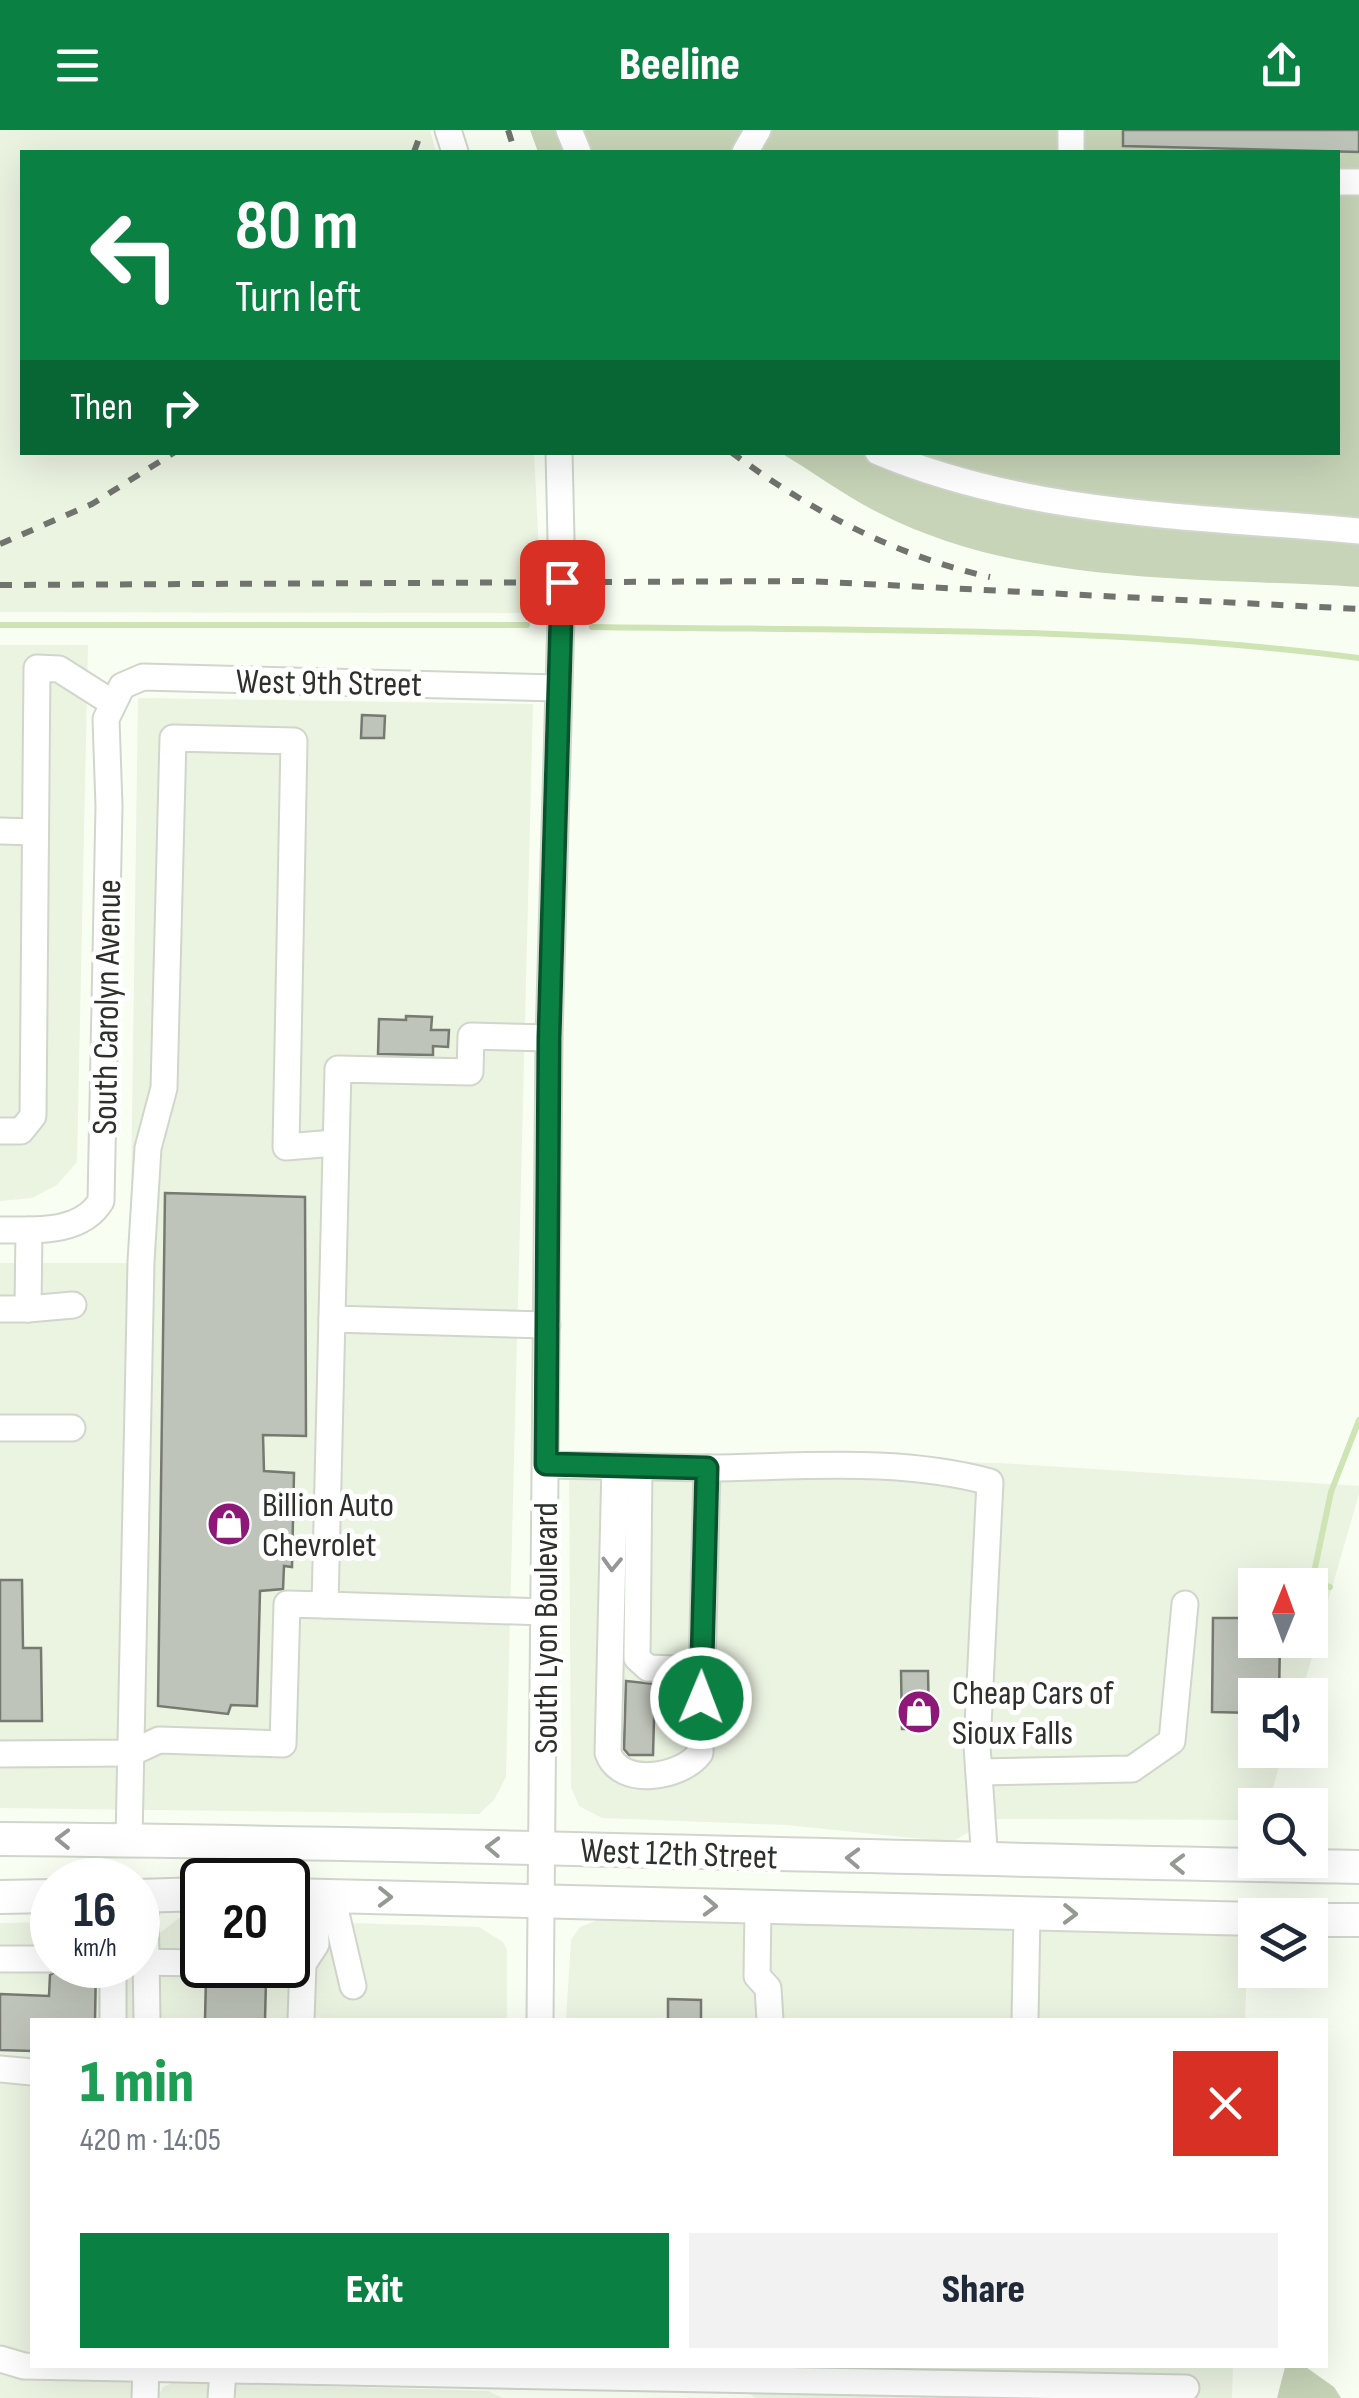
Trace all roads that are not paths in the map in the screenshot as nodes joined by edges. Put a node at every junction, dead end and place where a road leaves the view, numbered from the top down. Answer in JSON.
{"nodes":[{"id":1,"x":558,"y":455,"type":"edge"},
{"id":2,"x":577,"y":455,"type":"edge"},
{"id":3,"x":885,"y":455,"type":"edge"},
{"id":4,"x":562,"y":482,"type":"junction"},
{"id":5,"x":1359,"y":531,"type":"edge"},
{"id":6,"x":557,"y":688,"type":"junction"},
{"id":7,"x":111,"y":702,"type":"junction"},
{"id":8,"x":0,"y":831,"type":"edge"},
{"id":9,"x":35,"y":832,"type":"junction"},
{"id":10,"x":549,"y":1038,"type":"junction"},
{"id":11,"x":0,"y":1131,"type":"edge"},
{"id":12,"x":335,"y":1142,"type":"junction"},
{"id":13,"x":0,"y":1230,"type":"edge"},
{"id":14,"x":29,"y":1230,"type":"junction"},
{"id":15,"x":73,"y":1306,"type":"dead end"},
{"id":16,"x":0,"y":1309,"type":"edge"},
{"id":17,"x":28,"y":1310,"type":"junction"},
{"id":18,"x":332,"y":1320,"type":"junction"},
{"id":19,"x":547,"y":1325,"type":"junction"},
{"id":20,"x":0,"y":1428,"type":"edge"},
{"id":21,"x":72,"y":1428,"type":"dead end"},
{"id":22,"x":546,"y":1464,"type":"junction"},
{"id":23,"x":627,"y":1466,"type":"junction"},
{"id":24,"x":707,"y":1468,"type":"junction"},
{"id":25,"x":1184,"y":1604,"type":"dead end"},
{"id":26,"x":325,"y":1605,"type":"junction"},
{"id":27,"x":545,"y":1612,"type":"junction"},
{"id":28,"x":702,"y":1670,"type":"junction"},
{"id":29,"x":131,"y":1753,"type":"junction"},
{"id":30,"x":0,"y":1754,"type":"edge"},
{"id":31,"x":979,"y":1772,"type":"junction"},
{"id":32,"x":0,"y":1839,"type":"edge"},
{"id":33,"x":129,"y":1840,"type":"junction"},
{"id":34,"x":544,"y":1848,"type":"junction"},
{"id":35,"x":986,"y":1862,"type":"junction"},
{"id":36,"x":1359,"y":1867,"type":"edge"},
{"id":37,"x":30,"y":1896,"type":"edge"},
{"id":38,"x":311,"y":1896,"type":"edge"},
{"id":39,"x":0,"y":1897,"type":"edge"},
{"id":40,"x":543,"y":1902,"type":"junction"},
{"id":41,"x":758,"y":1908,"type":"junction"},
{"id":42,"x":1026,"y":1913,"type":"junction"},
{"id":43,"x":1238,"y":1919,"type":"edge"},
{"id":44,"x":1328,"y":1920,"type":"edge"},
{"id":45,"x":1359,"y":1920,"type":"edge"},
{"id":46,"x":310,"y":1950,"type":"edge"},
{"id":47,"x":0,"y":1959,"type":"edge"},
{"id":48,"x":30,"y":1960,"type":"edge"},
{"id":49,"x":353,"y":1986,"type":"dead end"},
{"id":50,"x":113,"y":1988,"type":"edge"},
{"id":51,"x":144,"y":1988,"type":"edge"},
{"id":52,"x":298,"y":1988,"type":"edge"},
{"id":53,"x":112,"y":2018,"type":"edge"},
{"id":54,"x":147,"y":2018,"type":"edge"},
{"id":55,"x":301,"y":2018,"type":"edge"},
{"id":56,"x":540,"y":2018,"type":"edge"},
{"id":57,"x":770,"y":2018,"type":"edge"},
{"id":58,"x":1025,"y":2018,"type":"edge"},
{"id":59,"x":0,"y":2069,"type":"edge"},
{"id":60,"x":30,"y":2072,"type":"edge"},
{"id":61,"x":0,"y":2358,"type":"edge"},
{"id":62,"x":30,"y":2366,"type":"edge"},
{"id":63,"x":146,"y":2368,"type":"edge"},
{"id":64,"x":172,"y":2368,"type":"edge"},
{"id":65,"x":288,"y":2368,"type":"edge"},
{"id":66,"x":350,"y":2369,"type":"edge"},
{"id":67,"x":223,"y":2370,"type":"junction"},
{"id":68,"x":777,"y":2371,"type":"edge"},
{"id":69,"x":531,"y":2380,"type":"edge"},
{"id":70,"x":1186,"y":2388,"type":"dead end"},
{"id":71,"x":145,"y":2398,"type":"edge"},
{"id":72,"x":222,"y":2398,"type":"edge"}],
"edges":[{"from":1,"to":4,"type":"street","name":"South Lyon Boulevard"},
{"from":2,"to":4,"type":"street"},
{"from":3,"to":5,"type":"street"},
{"from":4,"to":6,"type":"street","name":"South Lyon Boulevard"},
{"from":6,"to":7,"type":"street","name":"West 9th Street"},
{"from":6,"to":10,"type":"street","name":"South Lyon Boulevard"},
{"from":7,"to":9,"type":"street"},
{"from":7,"to":14,"type":"street","name":"South Carolyn Avenue"},
{"from":8,"to":9,"type":"street"},
{"from":9,"to":11,"type":"street"},
{"from":10,"to":12,"type":"street"},
{"from":10,"to":19,"type":"street","name":"South Lyon Boulevard"},
{"from":12,"to":18,"type":"street"},
{"from":12,"to":29,"type":"street"},
{"from":13,"to":14,"type":"street","name":"South Carolyn Avenue"},
{"from":14,"to":17,"type":"street"},
{"from":15,"to":17,"type":"street"},
{"from":16,"to":17,"type":"street"},
{"from":18,"to":19,"type":"street"},
{"from":18,"to":26,"type":"street"},
{"from":19,"to":22,"type":"street","name":"South Lyon Boulevard"},
{"from":20,"to":21,"type":"street"},
{"from":22,"to":23,"type":"street"},
{"from":22,"to":27,"type":"street","name":"South Lyon Boulevard"},
{"from":23,"to":24,"type":"street"},
{"from":23,"to":28,"type":"street"},
{"from":23,"to":28,"type":"street","one_way":true},
{"from":24,"to":28,"type":"street"},
{"from":24,"to":31,"type":"street"},
{"from":25,"to":31,"type":"street"},
{"from":26,"to":27,"type":"street"},
{"from":26,"to":29,"type":"street"},
{"from":27,"to":34,"type":"street","name":"South Lyon Boulevard"},
{"from":29,"to":30,"type":"street"},
{"from":29,"to":33,"type":"street"},
{"from":31,"to":35,"type":"street"},
{"from":33,"to":32,"type":"main road","name":"West 12th Street","one_way":true},
{"from":34,"to":33,"type":"main road","name":"West 12th Street","one_way":true},
{"from":35,"to":34,"type":"main road","name":"West 12th Street","one_way":true},
{"from":34,"to":40,"type":"street","name":"South Lyon Boulevard"},
{"from":36,"to":35,"type":"main road","name":"West 12th Street","one_way":true},
{"from":37,"to":39,"type":"main road"},
{"from":38,"to":40,"type":"main road","name":"West 12th Street","one_way":true},
{"from":38,"to":46,"type":"street"},
{"from":38,"to":49,"type":"street"},
{"from":40,"to":41,"type":"main road","name":"West 12th Street","one_way":true},
{"from":40,"to":56,"type":"street","name":"South Lyon Boulevard"},
{"from":41,"to":42,"type":"main road","name":"West 12th Street"},
{"from":41,"to":57,"type":"street"},
{"from":42,"to":43,"type":"main road","name":"West 12th Street","one_way":true},
{"from":42,"to":58,"type":"street"},
{"from":44,"to":45,"type":"main road"},
{"from":47,"to":48,"type":"street"},
{"from":50,"to":53,"type":"street"},
{"from":51,"to":54,"type":"street"},
{"from":52,"to":55,"type":"street"},
{"from":59,"to":60,"type":"street"},
{"from":61,"to":62,"type":"street"},
{"from":63,"to":71,"type":"street"},
{"from":64,"to":67,"type":"street"},
{"from":65,"to":66,"type":"street"},
{"from":65,"to":67,"type":"street"},
{"from":66,"to":69,"type":"street"},
{"from":67,"to":72,"type":"street"},
{"from":68,"to":69,"type":"street"},
{"from":68,"to":70,"type":"street"}]}
